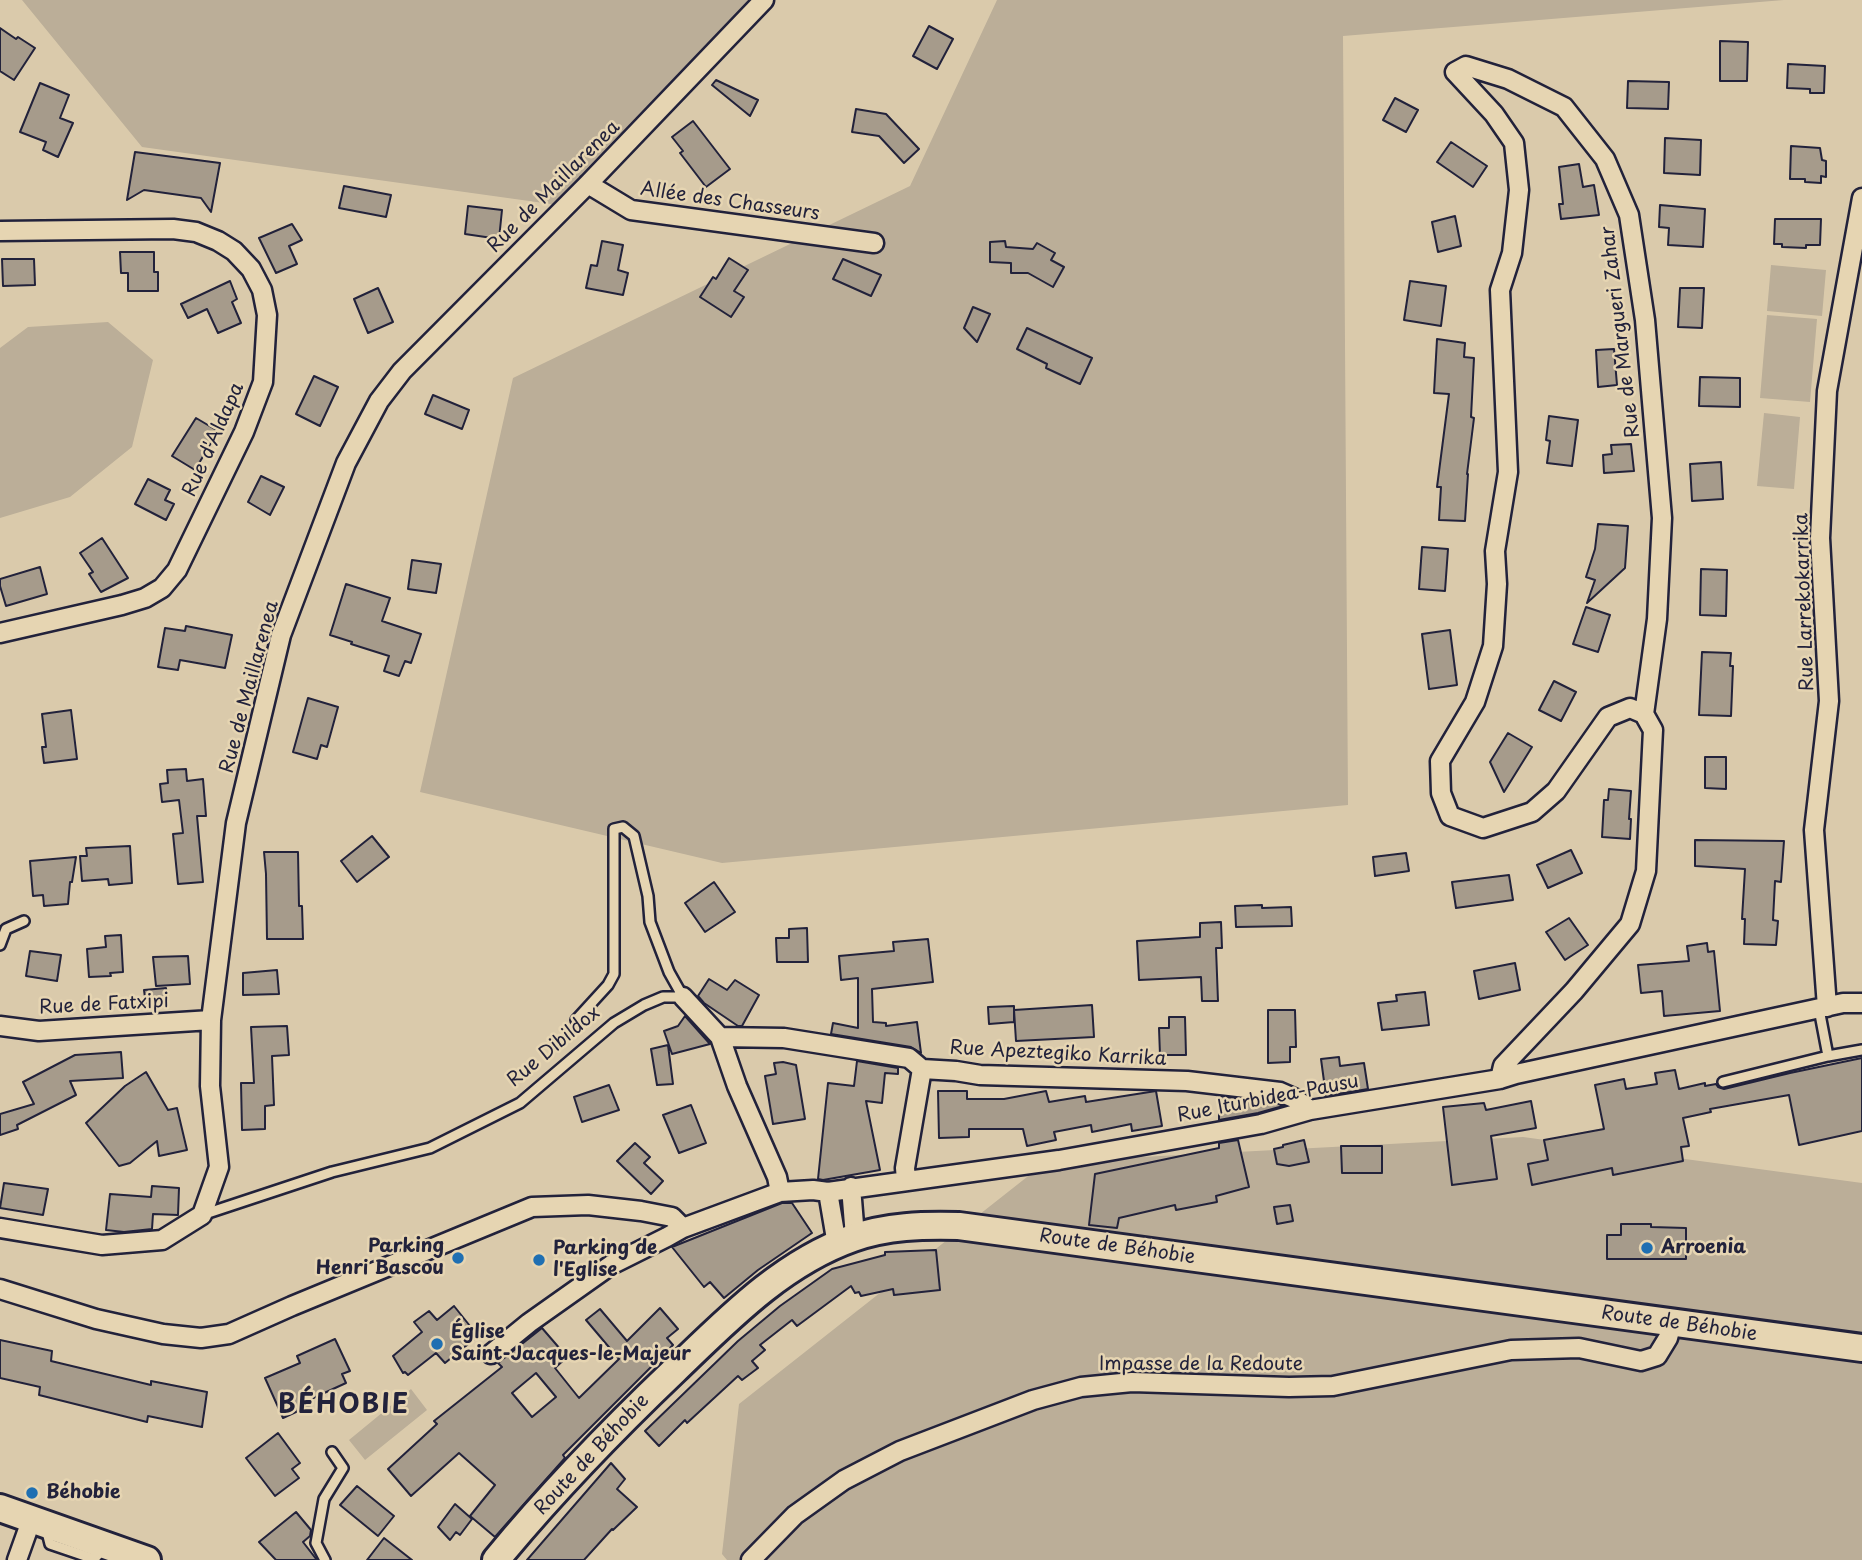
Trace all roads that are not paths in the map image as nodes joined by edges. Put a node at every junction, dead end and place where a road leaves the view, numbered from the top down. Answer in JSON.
{"nodes":[{"id":1,"x":764,"y":0,"type":"edge"},
{"id":2,"x":588,"y":184,"type":"junction"},
{"id":3,"x":1862,"y":198,"type":"edge"},
{"id":4,"x":0,"y":232,"type":"edge"},
{"id":5,"x":874,"y":243,"type":"dead end"},
{"id":6,"x":0,"y":633,"type":"edge"},
{"id":7,"x":1644,"y":714,"type":"junction"},
{"id":8,"x":24,"y":921,"type":"dead end"},
{"id":9,"x":0,"y":945,"type":"edge"},
{"id":10,"x":683,"y":997,"type":"junction"},
{"id":11,"x":1862,"y":1003,"type":"edge"},
{"id":12,"x":1823,"y":1008,"type":"junction"},
{"id":13,"x":211,"y":1020,"type":"junction"},
{"id":14,"x":576,"y":1020,"type":"dead end"},
{"id":15,"x":0,"y":1026,"type":"edge"},
{"id":16,"x":720,"y":1037,"type":"junction"},
{"id":17,"x":1862,"y":1049,"type":"edge"},
{"id":18,"x":1828,"y":1056,"type":"junction"},
{"id":19,"x":922,"y":1069,"type":"junction"},
{"id":20,"x":1500,"y":1079,"type":"junction"},
{"id":21,"x":1723,"y":1082,"type":"dead end"},
{"id":22,"x":1310,"y":1110,"type":"junction"},
{"id":23,"x":906,"y":1180,"type":"junction"},
{"id":24,"x":778,"y":1184,"type":"junction"},
{"id":25,"x":851,"y":1188,"type":"junction"},
{"id":26,"x":828,"y":1192,"type":"junction"},
{"id":27,"x":202,"y":1215,"type":"junction"},
{"id":28,"x":0,"y":1228,"type":"edge"},
{"id":29,"x":683,"y":1228,"type":"junction"},
{"id":30,"x":846,"y":1241,"type":"junction"},
{"id":31,"x":0,"y":1289,"type":"edge"},
{"id":32,"x":1672,"y":1323,"type":"junction"},
{"id":33,"x":1862,"y":1348,"type":"edge"},
{"id":34,"x":491,"y":1354,"type":"dead end"},
{"id":35,"x":332,"y":1452,"type":"dead end"},
{"id":36,"x":0,"y":1508,"type":"edge"},
{"id":37,"x":38,"y":1521,"type":"junction"},
{"id":38,"x":17,"y":1560,"type":"edge"},
{"id":39,"x":146,"y":1560,"type":"edge"},
{"id":40,"x":326,"y":1560,"type":"edge"},
{"id":41,"x":496,"y":1560,"type":"edge"},
{"id":42,"x":751,"y":1560,"type":"edge"}],
"edges":[{"from":1,"to":2,"type":"street","name":"Rue de Maillarenea"},
{"from":2,"to":5,"type":"street","name":"Allée des Chasseurs"},
{"from":2,"to":13,"type":"street","name":"Rue de Maillarenea"},
{"from":3,"to":12,"type":"street","name":"Rue Larrekokarrika"},
{"from":4,"to":6,"type":"street","name":"Rue d'Aldapa"},
{"from":7,"to":7,"type":"street","name":"Rue de Margueri Zahar"},
{"from":7,"to":20,"type":"street","name":"Rue de Margueri Zahar"},
{"from":8,"to":9,"type":"lane"},
{"from":10,"to":14,"type":"lane"},
{"from":10,"to":16,"type":"street"},
{"from":10,"to":27,"type":"lane","name":"Rue Dibildox"},
{"from":11,"to":12,"type":"street","name":"Rue Iturbidea-Pausu"},
{"from":12,"to":18,"type":"lane"},
{"from":12,"to":20,"type":"street","name":"Rue Iturbidea-Pausu"},
{"from":13,"to":15,"type":"street","name":"Rue de Fatxipi"},
{"from":13,"to":27,"type":"street","name":"Rue de Maillarenea"},
{"from":16,"to":19,"type":"street","name":"Rue Apeztegiko Karrika"},
{"from":16,"to":24,"type":"street"},
{"from":17,"to":18,"type":"lane"},
{"from":18,"to":21,"type":"lane"},
{"from":19,"to":22,"type":"street","name":"Rue Apeztegiko Karrika"},
{"from":19,"to":23,"type":"street"},
{"from":20,"to":22,"type":"street","name":"Rue Iturbidea-Pausu"},
{"from":22,"to":23,"type":"street","name":"Rue Iturbidea-Pausu"},
{"from":23,"to":25,"type":"street","name":"Rue Iturbidea-Pausu"},
{"from":24,"to":26,"type":"street","name":"Rue Iturbidea-Pausu"},
{"from":24,"to":29,"type":"street","name":"Rue Iturbidea-Pausu"},
{"from":25,"to":26,"type":"street","name":"Rue Iturbidea-Pausu"},
{"from":25,"to":30,"type":"street"},
{"from":26,"to":30,"type":"street"},
{"from":27,"to":28,"type":"street"},
{"from":29,"to":31,"type":"street"},
{"from":29,"to":34,"type":"street","name":"Rue Iturbidea-Pausu"},
{"from":30,"to":32,"type":"main road","name":"Route de Béhobie"},
{"from":30,"to":41,"type":"main road","name":"Route de Béhobie"},
{"from":32,"to":33,"type":"main road","name":"Route de Béhobie"},
{"from":32,"to":42,"type":"street","name":"Impasse de la Redoute"},
{"from":35,"to":40,"type":"lane"},
{"from":36,"to":37,"type":"main road"},
{"from":37,"to":38,"type":"street"},
{"from":37,"to":39,"type":"main road"}]}
